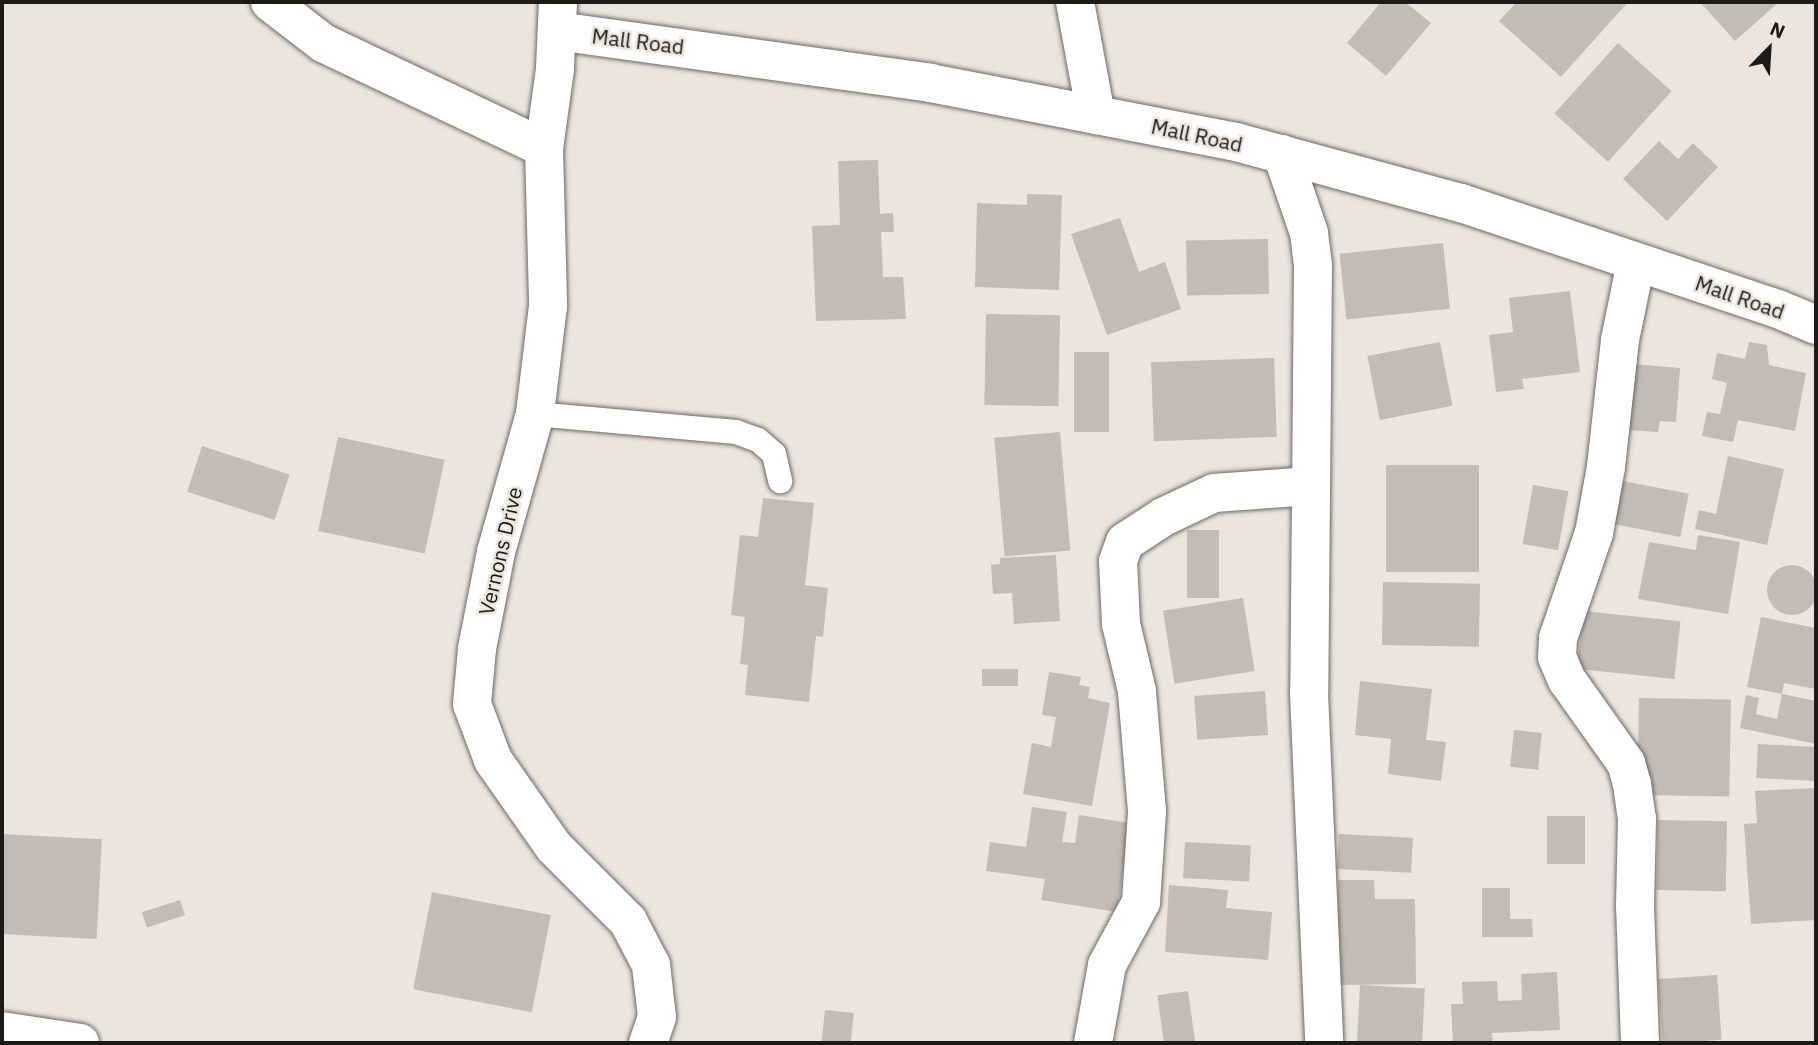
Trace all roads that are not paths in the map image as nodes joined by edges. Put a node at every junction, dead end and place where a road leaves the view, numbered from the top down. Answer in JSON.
{"nodes":[{"id":1,"x":270,"y":2,"type":"edge"},
{"id":2,"x":1075,"y":2,"type":"edge"},
{"id":3,"x":557,"y":16,"type":"edge"},
{"id":4,"x":1096,"y":115,"type":"junction"},
{"id":5,"x":544,"y":148,"type":"junction"},
{"id":6,"x":1282,"y":154,"type":"junction"},
{"id":7,"x":1636,"y":262,"type":"junction"},
{"id":8,"x":1816,"y":326,"type":"edge"},
{"id":9,"x":536,"y":414,"type":"junction"},
{"id":10,"x":780,"y":481,"type":"dead end"},
{"id":11,"x":1311,"y":486,"type":"junction"},
{"id":12,"x":2,"y":1031,"type":"edge"},
{"id":13,"x":80,"y":1043,"type":"edge"},
{"id":14,"x":648,"y":1043,"type":"edge"},
{"id":15,"x":1093,"y":1043,"type":"edge"},
{"id":16,"x":1324,"y":1043,"type":"edge"},
{"id":17,"x":1640,"y":1043,"type":"edge"}],
"edges":[{"from":1,"to":5,"type":"street"},
{"from":2,"to":4,"type":"street"},
{"from":3,"to":4,"type":"street","name":"Mall Road"},
{"from":3,"to":5,"type":"street","name":"Vernons Drive"},
{"from":4,"to":6,"type":"street","name":"Mall Road"},
{"from":5,"to":9,"type":"street","name":"Vernons Drive"},
{"from":6,"to":7,"type":"street","name":"Mall Road"},
{"from":6,"to":11,"type":"street"},
{"from":7,"to":8,"type":"street","name":"Mall Road"},
{"from":7,"to":17,"type":"street"},
{"from":9,"to":10,"type":"lane"},
{"from":9,"to":14,"type":"street","name":"Vernons Drive"},
{"from":11,"to":15,"type":"street"},
{"from":11,"to":16,"type":"street"},
{"from":12,"to":13,"type":"street"}]}
